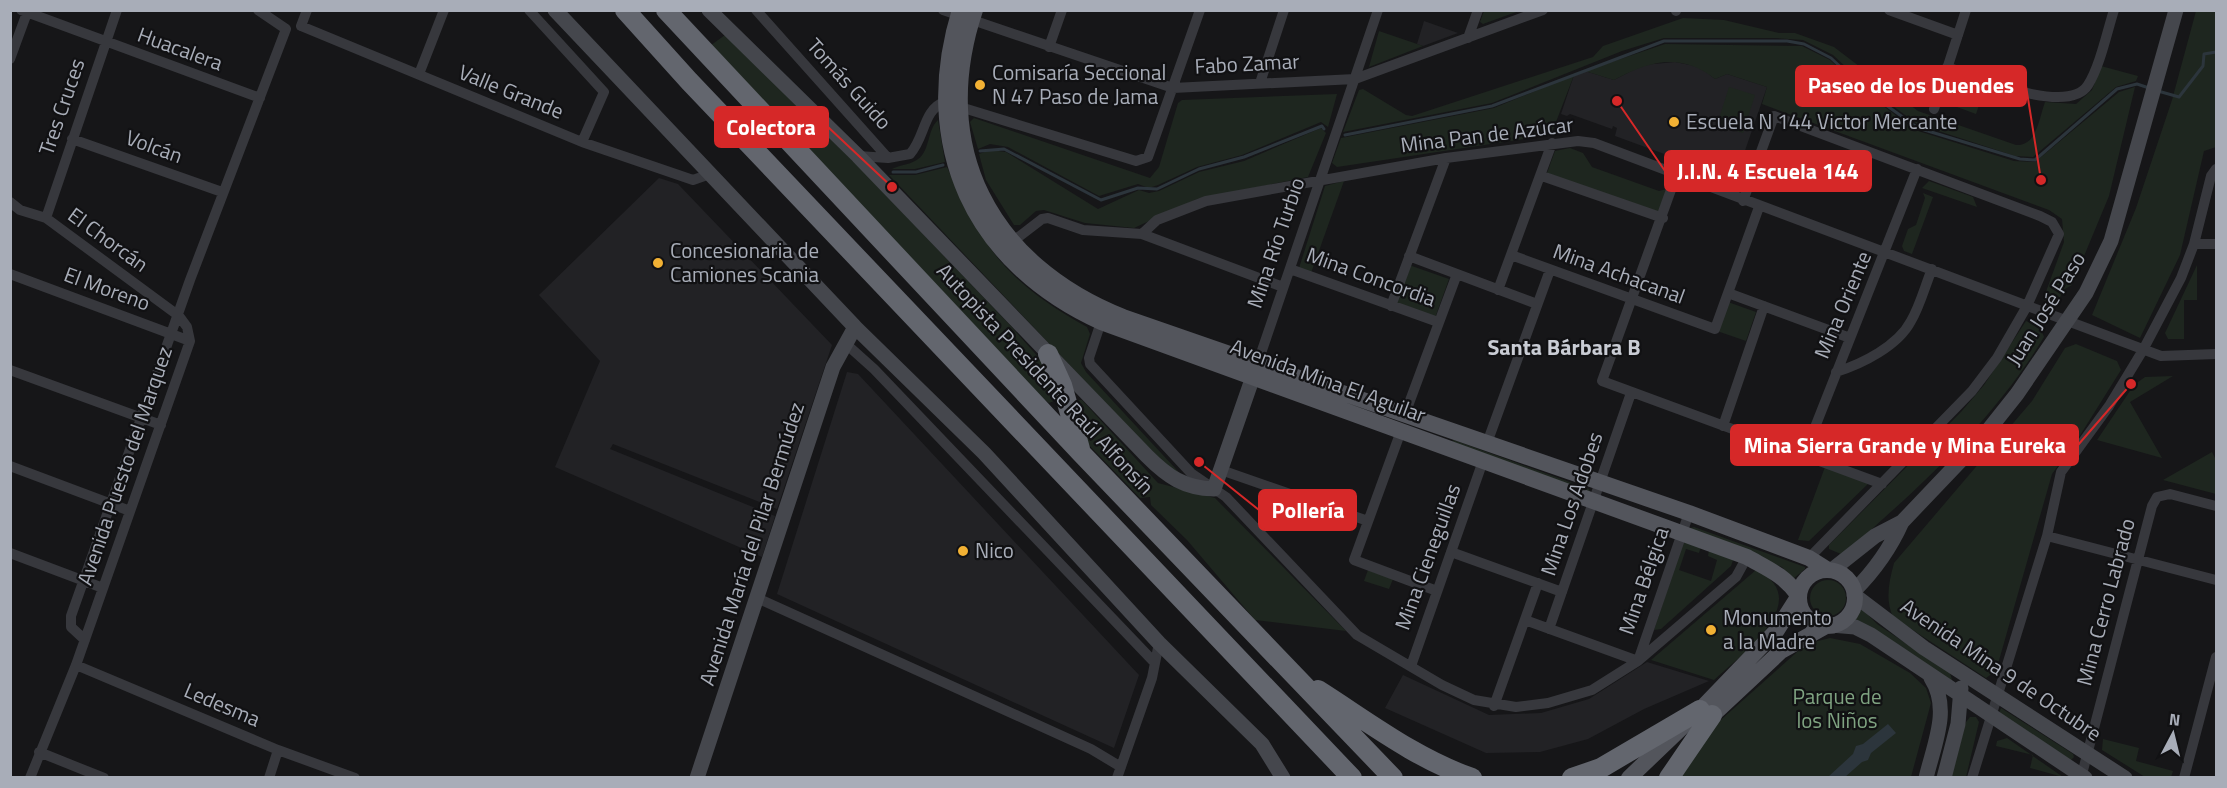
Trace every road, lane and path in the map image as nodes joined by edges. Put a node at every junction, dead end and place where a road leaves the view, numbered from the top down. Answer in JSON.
{"nodes":[{"id":1,"x":117,"y":10,"type":"edge"},
{"id":2,"x":258,"y":10,"type":"edge"},
{"id":3,"x":307,"y":10,"type":"edge"},
{"id":4,"x":444,"y":10,"type":"edge"},
{"id":5,"x":529,"y":10,"type":"edge"},
{"id":6,"x":555,"y":10,"type":"edge"},
{"id":7,"x":626,"y":10,"type":"edge"},
{"id":8,"x":666,"y":10,"type":"edge"},
{"id":9,"x":709,"y":10,"type":"edge"},
{"id":10,"x":756,"y":10,"type":"edge"},
{"id":11,"x":1062,"y":10,"type":"edge"},
{"id":12,"x":1284,"y":10,"type":"edge"},
{"id":13,"x":1378,"y":10,"type":"edge"},
{"id":14,"x":1478,"y":10,"type":"edge"},
{"id":15,"x":1543,"y":10,"type":"edge"},
{"id":16,"x":1889,"y":10,"type":"edge"},
{"id":17,"x":1966,"y":10,"type":"edge"},
{"id":18,"x":2114,"y":10,"type":"edge"},
{"id":19,"x":25,"y":11,"type":"edge"},
{"id":20,"x":1198,"y":11,"type":"edge"},
{"id":21,"x":2175,"y":11,"type":"edge"},
{"id":22,"x":962,"y":14,"type":"edge"},
{"id":23,"x":724,"y":17,"type":"edge"},
{"id":24,"x":301,"y":26,"type":"junction"},
{"id":25,"x":286,"y":29,"type":"junction"},
{"id":26,"x":1958,"y":35,"type":"junction"},
{"id":27,"x":1468,"y":38,"type":"junction"},
{"id":28,"x":106,"y":43,"type":"junction"},
{"id":29,"x":1049,"y":47,"type":"junction"},
{"id":30,"x":10,"y":58,"type":"edge"},
{"id":31,"x":1947,"y":67,"type":"junction"},
{"id":32,"x":419,"y":74,"type":"junction"},
{"id":33,"x":1355,"y":79,"type":"junction"},
{"id":34,"x":1260,"y":83,"type":"junction"},
{"id":35,"x":1173,"y":88,"type":"junction"},
{"id":36,"x":260,"y":98,"type":"junction"},
{"id":37,"x":952,"y":104,"type":"junction"},
{"id":38,"x":1934,"y":109,"type":"dead end"},
{"id":39,"x":72,"y":139,"type":"junction"},
{"id":40,"x":582,"y":142,"type":"junction"},
{"id":41,"x":1552,"y":143,"type":"junction"},
{"id":42,"x":858,"y":156,"type":"junction"},
{"id":43,"x":888,"y":158,"type":"junction"},
{"id":44,"x":1446,"y":158,"type":"junction"},
{"id":45,"x":1917,"y":170,"type":"junction"},
{"id":46,"x":2217,"y":170,"type":"edge"},
{"id":47,"x":710,"y":174,"type":"junction"},
{"id":48,"x":1542,"y":176,"type":"junction"},
{"id":49,"x":1677,"y":176,"type":"junction"},
{"id":50,"x":1319,"y":179,"type":"junction"},
{"id":51,"x":222,"y":192,"type":"junction"},
{"id":52,"x":1743,"y":201,"type":"junction"},
{"id":53,"x":10,"y":202,"type":"edge"},
{"id":54,"x":1759,"y":207,"type":"junction"},
{"id":55,"x":46,"y":218,"type":"junction"},
{"id":56,"x":1663,"y":218,"type":"junction"},
{"id":57,"x":1142,"y":234,"type":"junction"},
{"id":58,"x":1012,"y":242,"type":"junction"},
{"id":59,"x":2194,"y":244,"type":"junction"},
{"id":60,"x":2217,"y":244,"type":"edge"},
{"id":61,"x":1886,"y":252,"type":"junction"},
{"id":62,"x":1511,"y":255,"type":"junction"},
{"id":63,"x":1408,"y":256,"type":"junction"},
{"id":64,"x":1290,"y":269,"type":"junction"},
{"id":65,"x":1932,"y":269,"type":"junction"},
{"id":66,"x":1550,"y":270,"type":"junction"},
{"id":67,"x":10,"y":274,"type":"edge"},
{"id":68,"x":1457,"y":274,"type":"junction"},
{"id":69,"x":1283,"y":287,"type":"junction"},
{"id":70,"x":1498,"y":290,"type":"junction"},
{"id":71,"x":1728,"y":293,"type":"junction"},
{"id":72,"x":1633,"y":301,"type":"junction"},
{"id":73,"x":1537,"y":304,"type":"junction"},
{"id":74,"x":1391,"y":306,"type":"junction"},
{"id":75,"x":1764,"y":306,"type":"junction"},
{"id":76,"x":2027,"y":306,"type":"junction"},
{"id":77,"x":178,"y":316,"type":"junction"},
{"id":78,"x":2068,"y":321,"type":"junction"},
{"id":79,"x":1101,"y":322,"type":"junction"},
{"id":80,"x":1438,"y":322,"type":"junction"},
{"id":81,"x":855,"y":327,"type":"junction"},
{"id":82,"x":171,"y":334,"type":"junction"},
{"id":83,"x":1850,"y":338,"type":"junction"},
{"id":84,"x":190,"y":341,"type":"junction"},
{"id":85,"x":845,"y":344,"type":"junction"},
{"id":86,"x":2143,"y":350,"type":"junction"},
{"id":87,"x":1048,"y":354,"type":"junction"},
{"id":88,"x":2217,"y":354,"type":"edge"},
{"id":89,"x":10,"y":370,"type":"edge"},
{"id":90,"x":1256,"y":370,"type":"junction"},
{"id":91,"x":1836,"y":372,"type":"junction"},
{"id":92,"x":1631,"y":393,"type":"junction"},
{"id":93,"x":1405,"y":414,"type":"junction"},
{"id":94,"x":141,"y":418,"type":"junction"},
{"id":95,"x":161,"y":425,"type":"junction"},
{"id":96,"x":1723,"y":426,"type":"junction"},
{"id":97,"x":1448,"y":429,"type":"junction"},
{"id":98,"x":1401,"y":431,"type":"junction"},
{"id":99,"x":1487,"y":443,"type":"junction"},
{"id":100,"x":1441,"y":446,"type":"junction"},
{"id":101,"x":1082,"y":454,"type":"junction"},
{"id":102,"x":1804,"y":455,"type":"junction"},
{"id":103,"x":1483,"y":461,"type":"junction"},
{"id":104,"x":10,"y":466,"type":"edge"},
{"id":105,"x":1221,"y":470,"type":"junction"},
{"id":106,"x":1599,"y":483,"type":"junction"},
{"id":107,"x":1882,"y":484,"type":"junction"},
{"id":108,"x":1214,"y":489,"type":"junction"},
{"id":109,"x":1592,"y":501,"type":"junction"},
{"id":110,"x":111,"y":504,"type":"junction"},
{"id":111,"x":2217,"y":506,"type":"edge"},
{"id":112,"x":130,"y":511,"type":"junction"},
{"id":113,"x":1689,"y":513,"type":"junction"},
{"id":114,"x":1368,"y":521,"type":"junction"},
{"id":115,"x":1902,"y":522,"type":"junction"},
{"id":116,"x":1681,"y":533,"type":"junction"},
{"id":117,"x":2047,"y":536,"type":"junction"},
{"id":118,"x":1451,"y":552,"type":"junction"},
{"id":119,"x":10,"y":553,"type":"edge"},
{"id":120,"x":1747,"y":557,"type":"junction"},
{"id":121,"x":1809,"y":558,"type":"junction"},
{"id":122,"x":2138,"y":560,"type":"junction"},
{"id":123,"x":1830,"y":570,"type":"junction"},
{"id":124,"x":84,"y":580,"type":"junction"},
{"id":125,"x":2217,"y":580,"type":"edge"},
{"id":126,"x":1538,"y":583,"type":"junction"},
{"id":127,"x":103,"y":588,"type":"junction"},
{"id":128,"x":1437,"y":591,"type":"junction"},
{"id":129,"x":1562,"y":592,"type":"junction"},
{"id":130,"x":1854,"y":593,"type":"junction"},
{"id":131,"x":1798,"y":596,"type":"junction"},
{"id":132,"x":757,"y":598,"type":"junction"},
{"id":133,"x":1182,"y":599,"type":"junction"},
{"id":134,"x":1525,"y":620,"type":"junction"},
{"id":135,"x":1829,"y":626,"type":"junction"},
{"id":136,"x":1549,"y":629,"type":"junction"},
{"id":137,"x":85,"y":640,"type":"junction"},
{"id":138,"x":1159,"y":643,"type":"junction"},
{"id":139,"x":2217,"y":657,"type":"edge"},
{"id":140,"x":1638,"y":661,"type":"junction"},
{"id":141,"x":1155,"y":663,"type":"junction"},
{"id":142,"x":76,"y":664,"type":"junction"},
{"id":143,"x":1411,"y":666,"type":"junction"},
{"id":144,"x":1954,"y":668,"type":"junction"},
{"id":145,"x":1289,"y":671,"type":"junction"},
{"id":146,"x":1928,"y":672,"type":"junction"},
{"id":147,"x":1996,"y":694,"type":"junction"},
{"id":148,"x":1962,"y":697,"type":"junction"},
{"id":149,"x":1494,"y":706,"type":"junction"},
{"id":150,"x":1706,"y":712,"type":"junction"},
{"id":151,"x":1991,"y":714,"type":"junction"},
{"id":152,"x":278,"y":750,"type":"junction"},
{"id":153,"x":39,"y":752,"type":"junction"},
{"id":154,"x":2086,"y":752,"type":"junction"},
{"id":155,"x":1119,"y":772,"type":"edge"},
{"id":156,"x":30,"y":777,"type":"edge"},
{"id":157,"x":104,"y":777,"type":"edge"},
{"id":158,"x":269,"y":777,"type":"edge"},
{"id":159,"x":355,"y":777,"type":"edge"},
{"id":160,"x":697,"y":777,"type":"edge"},
{"id":161,"x":1282,"y":777,"type":"edge"},
{"id":162,"x":1335,"y":777,"type":"edge"},
{"id":163,"x":1352,"y":777,"type":"edge"},
{"id":164,"x":1393,"y":777,"type":"edge"},
{"id":165,"x":1472,"y":777,"type":"edge"},
{"id":166,"x":1572,"y":777,"type":"edge"},
{"id":167,"x":1629,"y":777,"type":"edge"},
{"id":168,"x":1645,"y":777,"type":"edge"},
{"id":169,"x":1669,"y":777,"type":"edge"},
{"id":170,"x":1926,"y":777,"type":"edge"},
{"id":171,"x":1944,"y":777,"type":"edge"},
{"id":172,"x":1972,"y":777,"type":"edge"},
{"id":173,"x":2083,"y":777,"type":"edge"},
{"id":174,"x":2125,"y":777,"type":"edge"},
{"id":175,"x":2184,"y":777,"type":"edge"}],
"edges":[{"from":1,"to":28,"type":"street","name":"Tres Cruces"},
{"from":2,"to":25,"type":"street"},
{"from":3,"to":24,"type":"street"},
{"from":4,"to":32,"type":"street"},
{"from":5,"to":40,"type":"street"},
{"from":6,"to":47,"type":"street"},
{"from":7,"to":133,"type":"highway"},
{"from":8,"to":101,"type":"highway","name":"Autopista Presidente Raúl Alfonsín"},
{"from":9,"to":23,"type":"street"},
{"from":10,"to":43,"type":"street","name":"Tomás Guido"},
{"from":11,"to":29,"type":"street"},
{"from":12,"to":34,"type":"street"},
{"from":13,"to":33,"type":"street","name":"Mina Río Turbio"},
{"from":14,"to":27,"type":"street"},
{"from":15,"to":27,"type":"street","name":"Fabo Zamar"},
{"from":16,"to":26,"type":"street"},
{"from":17,"to":26,"type":"street"},
{"from":18,"to":31,"type":"street"},
{"from":19,"to":28,"type":"street","name":"Huacalera"},
{"from":19,"to":30,"type":"street"},
{"from":20,"to":35,"type":"street"},
{"from":21,"to":78,"type":"street","name":"Juan José Paso"},
{"from":22,"to":29,"type":"street","name":"Fabo Zamar"},
{"from":22,"to":37,"type":"main road"},
{"from":23,"to":42,"type":"street"},
{"from":24,"to":25,"type":"street"},
{"from":24,"to":32,"type":"street","name":"Valle Grande"},
{"from":25,"to":36,"type":"street"},
{"from":26,"to":31,"type":"street"},
{"from":27,"to":33,"type":"street","name":"Fabo Zamar"},
{"from":28,"to":36,"type":"street","name":"Huacalera"},
{"from":28,"to":39,"type":"street","name":"Tres Cruces"},
{"from":29,"to":35,"type":"street","name":"Fabo Zamar"},
{"from":31,"to":38,"type":"street"},
{"from":32,"to":40,"type":"street","name":"Valle Grande"},
{"from":33,"to":34,"type":"street","name":"Fabo Zamar"},
{"from":33,"to":50,"type":"street","name":"Mina Río Turbio"},
{"from":34,"to":35,"type":"street","name":"Fabo Zamar"},
{"from":35,"to":37,"type":"street"},
{"from":36,"to":51,"type":"street"},
{"from":37,"to":43,"type":"street"},
{"from":37,"to":58,"type":"main road","name":"Avenida Mina El Aguilar"},
{"from":37,"to":79,"type":"main road","name":"Avenida Mina El Aguilar"},
{"from":39,"to":51,"type":"street","name":"Volcán"},
{"from":39,"to":55,"type":"street","name":"Tres Cruces"},
{"from":40,"to":47,"type":"street","name":"Valle Grande"},
{"from":41,"to":44,"type":"street","name":"Mina Pan de Azúcar"},
{"from":41,"to":48,"type":"street"},
{"from":41,"to":49,"type":"street","name":"Mina Pan de Azúcar"},
{"from":42,"to":43,"type":"street"},
{"from":42,"to":87,"type":"street"},
{"from":44,"to":50,"type":"street","name":"Mina Pan de Azúcar"},
{"from":44,"to":63,"type":"street"},
{"from":45,"to":52,"type":"street"},
{"from":45,"to":61,"type":"street","name":"Mina Oriente"},
{"from":45,"to":76,"type":"street"},
{"from":46,"to":59,"type":"street"},
{"from":47,"to":81,"type":"street"},
{"from":48,"to":56,"type":"street"},
{"from":48,"to":62,"type":"street"},
{"from":49,"to":52,"type":"street","name":"Mina Pan de Azúcar"},
{"from":49,"to":56,"type":"street"},
{"from":50,"to":57,"type":"street","name":"Mina Pan de Azúcar"},
{"from":50,"to":64,"type":"street","name":"Mina Río Turbio"},
{"from":51,"to":77,"type":"street"},
{"from":52,"to":54,"type":"street","name":"Mina Pan de Azúcar"},
{"from":53,"to":55,"type":"street","name":"El Chorcán"},
{"from":54,"to":61,"type":"street","name":"Mina Pan de Azúcar"},
{"from":54,"to":71,"type":"street"},
{"from":55,"to":77,"type":"street","name":"El Chorcán"},
{"from":56,"to":72,"type":"street"},
{"from":57,"to":58,"type":"street"},
{"from":57,"to":69,"type":"street"},
{"from":58,"to":90,"type":"main road","name":"Avenida Mina El Aguilar"},
{"from":59,"to":60,"type":"street"},
{"from":59,"to":86,"type":"street"},
{"from":61,"to":65,"type":"street","name":"Mina Pan de Azúcar"},
{"from":61,"to":83,"type":"street","name":"Mina Oriente"},
{"from":62,"to":66,"type":"street","name":"Mina Achacanal"},
{"from":62,"to":70,"type":"street"},
{"from":63,"to":68,"type":"street"},
{"from":63,"to":74,"type":"street"},
{"from":64,"to":69,"type":"street","name":"Mina Río Turbio"},
{"from":64,"to":74,"type":"street","name":"Mina Concordia"},
{"from":65,"to":76,"type":"street","name":"Mina Pan de Azúcar"},
{"from":65,"to":91,"type":"street"},
{"from":66,"to":72,"type":"street","name":"Mina Achacanal"},
{"from":66,"to":73,"type":"street"},
{"from":67,"to":82,"type":"street","name":"El Moreno"},
{"from":68,"to":70,"type":"street"},
{"from":68,"to":80,"type":"street"},
{"from":69,"to":90,"type":"street","name":"Mina Río Turbio"},
{"from":70,"to":73,"type":"street"},
{"from":71,"to":72,"type":"street","name":"Mina Achacanal"},
{"from":71,"to":75,"type":"street"},
{"from":72,"to":92,"type":"street"},
{"from":73,"to":99,"type":"street"},
{"from":74,"to":80,"type":"street","name":"Mina Concordia"},
{"from":75,"to":83,"type":"street"},
{"from":75,"to":96,"type":"street"},
{"from":76,"to":78,"type":"street","name":"Mina Pan de Azúcar"},
{"from":76,"to":107,"type":"street"},
{"from":77,"to":82,"type":"street"},
{"from":77,"to":84,"type":"street","name":"Avenida Puesto del Marquez"},
{"from":78,"to":86,"type":"street","name":"Mina Pan de Azúcar"},
{"from":78,"to":115,"type":"street","name":"Juan José Paso"},
{"from":79,"to":90,"type":"main road","name":"Avenida Mina El Aguilar"},
{"from":79,"to":108,"type":"street"},
{"from":80,"to":93,"type":"street"},
{"from":81,"to":85,"type":"street","name":"Avenida María del Pilar Bermúdez"},
{"from":81,"to":138,"type":"street"},
{"from":82,"to":84,"type":"street","name":"El Moreno"},
{"from":82,"to":94,"type":"street"},
{"from":83,"to":91,"type":"street","name":"Mina Oriente"},
{"from":84,"to":95,"type":"street","name":"Avenida Puesto del Marquez"},
{"from":85,"to":132,"type":"street","name":"Avenida María del Pilar Bermúdez"},
{"from":85,"to":141,"type":"street"},
{"from":86,"to":88,"type":"street","name":"Mina Pan de Azúcar"},
{"from":86,"to":117,"type":"street"},
{"from":87,"to":101,"type":"highway"},
{"from":87,"to":108,"type":"street"},
{"from":89,"to":94,"type":"street"},
{"from":90,"to":93,"type":"main road","name":"Avenida Mina El Aguilar"},
{"from":90,"to":98,"type":"main road","name":"Avenida Mina El Aguilar"},
{"from":90,"to":105,"type":"street","name":"Mina Río Turbio"},
{"from":91,"to":102,"type":"street","name":"Mina Oriente"},
{"from":92,"to":96,"type":"street"},
{"from":92,"to":106,"type":"street","name":"Mina Los Adobes"},
{"from":93,"to":97,"type":"main road","name":"Avenida Mina El Aguilar"},
{"from":94,"to":95,"type":"street"},
{"from":94,"to":110,"type":"street"},
{"from":95,"to":112,"type":"street","name":"Avenida Puesto del Marquez"},
{"from":96,"to":102,"type":"street"},
{"from":97,"to":99,"type":"main road","name":"Avenida Mina El Aguilar"},
{"from":97,"to":100,"type":"main road"},
{"from":98,"to":100,"type":"main road","name":"Avenida Mina El Aguilar"},
{"from":98,"to":114,"type":"street"},
{"from":99,"to":106,"type":"main road","name":"Avenida Mina El Aguilar"},
{"from":100,"to":103,"type":"main road","name":"Avenida Mina El Aguilar"},
{"from":101,"to":145,"type":"highway","name":"Autopista Presidente Raúl Alfonsín"},
{"from":102,"to":107,"type":"street"},
{"from":103,"to":109,"type":"main road","name":"Avenida Mina El Aguilar"},
{"from":103,"to":118,"type":"street","name":"Mina Cieneguillas"},
{"from":104,"to":110,"type":"street"},
{"from":105,"to":108,"type":"street","name":"Mina Río Turbio"},
{"from":105,"to":114,"type":"street"},
{"from":106,"to":109,"type":"street","name":"Mina Los Adobes"},
{"from":106,"to":113,"type":"main road","name":"Avenida Mina El Aguilar"},
{"from":107,"to":121,"type":"street"},
{"from":108,"to":143,"type":"street"},
{"from":109,"to":116,"type":"main road","name":"Avenida Mina El Aguilar"},
{"from":109,"to":129,"type":"street","name":"Mina Los Adobes"},
{"from":110,"to":112,"type":"street"},
{"from":110,"to":124,"type":"street"},
{"from":111,"to":122,"type":"street","name":"Mina Cerro Labrado"},
{"from":112,"to":127,"type":"street","name":"Avenida Puesto del Marquez"},
{"from":113,"to":116,"type":"street","name":"Mina Bélgica"},
{"from":113,"to":121,"type":"main road","name":"Avenida Mina El Aguilar"},
{"from":114,"to":128,"type":"street"},
{"from":115,"to":123,"type":"street","name":"Juan José Paso"},
{"from":115,"to":130,"type":"street","name":"Juan José Paso"},
{"from":116,"to":120,"type":"main road","name":"Avenida Mina El Aguilar"},
{"from":116,"to":140,"type":"street","name":"Mina Bélgica"},
{"from":117,"to":122,"type":"street"},
{"from":117,"to":147,"type":"street"},
{"from":118,"to":126,"type":"street"},
{"from":118,"to":128,"type":"street","name":"Mina Cieneguillas"},
{"from":119,"to":124,"type":"street"},
{"from":120,"to":131,"type":"main road","name":"Avenida Mina El Aguilar"},
{"from":120,"to":140,"type":"street"},
{"from":121,"to":123,"type":"main road","name":"Avenida Mina El Aguilar"},
{"from":122,"to":125,"type":"street"},
{"from":122,"to":154,"type":"street","name":"Mina Cerro Labrado"},
{"from":123,"to":130,"type":"main road"},
{"from":123,"to":131,"type":"main road"},
{"from":124,"to":127,"type":"street"},
{"from":124,"to":137,"type":"street"},
{"from":126,"to":129,"type":"street"},
{"from":126,"to":134,"type":"street","name":"Mina Los Adobes"},
{"from":127,"to":137,"type":"street","name":"Avenida Puesto del Marquez"},
{"from":128,"to":143,"type":"street","name":"Mina Cieneguillas"},
{"from":129,"to":136,"type":"street","name":"Mina Los Adobes"},
{"from":130,"to":135,"type":"main road"},
{"from":130,"to":144,"type":"street","name":"Avenida Mina 9 de Octubre"},
{"from":131,"to":135,"type":"main road"},
{"from":131,"to":150,"type":"main road"},
{"from":132,"to":155,"type":"street"},
{"from":132,"to":160,"type":"street","name":"Avenida María del Pilar Bermúdez"},
{"from":133,"to":162,"type":"highway"},
{"from":133,"to":163,"type":"highway"},
{"from":134,"to":136,"type":"street"},
{"from":134,"to":149,"type":"street","name":"Mina Los Adobes"},
{"from":135,"to":146,"type":"street","name":"Avenida Mina 9 de Octubre"},
{"from":135,"to":150,"type":"main road"},
{"from":136,"to":140,"type":"street"},
{"from":137,"to":142,"type":"street","name":"Avenida Puesto del Marquez"},
{"from":138,"to":141,"type":"street"},
{"from":138,"to":161,"type":"street"},
{"from":139,"to":175,"type":"street"},
{"from":140,"to":149,"type":"street"},
{"from":141,"to":155,"type":"street"},
{"from":142,"to":152,"type":"street","name":"Ledesma"},
{"from":142,"to":153,"type":"street","name":"Avenida Puesto del Marquez"},
{"from":143,"to":149,"type":"street"},
{"from":144,"to":147,"type":"street","name":"Avenida Mina 9 de Octubre"},
{"from":144,"to":148,"type":"street"},
{"from":145,"to":164,"type":"highway","name":"Autopista Presidente Raúl Alfonsín"},
{"from":145,"to":165,"type":"highway"},
{"from":146,"to":148,"type":"street","name":"Avenida Mina 9 de Octubre"},
{"from":146,"to":170,"type":"street"},
{"from":147,"to":151,"type":"street"},
{"from":147,"to":154,"type":"street","name":"Avenida Mina 9 de Octubre"},
{"from":148,"to":151,"type":"street","name":"Avenida Mina 9 de Octubre"},
{"from":148,"to":171,"type":"street"},
{"from":150,"to":166,"type":"highway"},
{"from":150,"to":167,"type":"main road"},
{"from":150,"to":168,"type":"main road"},
{"from":150,"to":169,"type":"highway"},
{"from":151,"to":172,"type":"street"},
{"from":151,"to":173,"type":"street","name":"Avenida Mina 9 de Octubre"},
{"from":152,"to":158,"type":"street"},
{"from":152,"to":159,"type":"street","name":"Ledesma"},
{"from":153,"to":156,"type":"street","name":"Avenida Puesto del Marquez"},
{"from":153,"to":157,"type":"street"},
{"from":154,"to":173,"type":"street","name":"Mina Cerro Labrado"},
{"from":154,"to":174,"type":"street","name":"Avenida Mina 9 de Octubre"}]}
